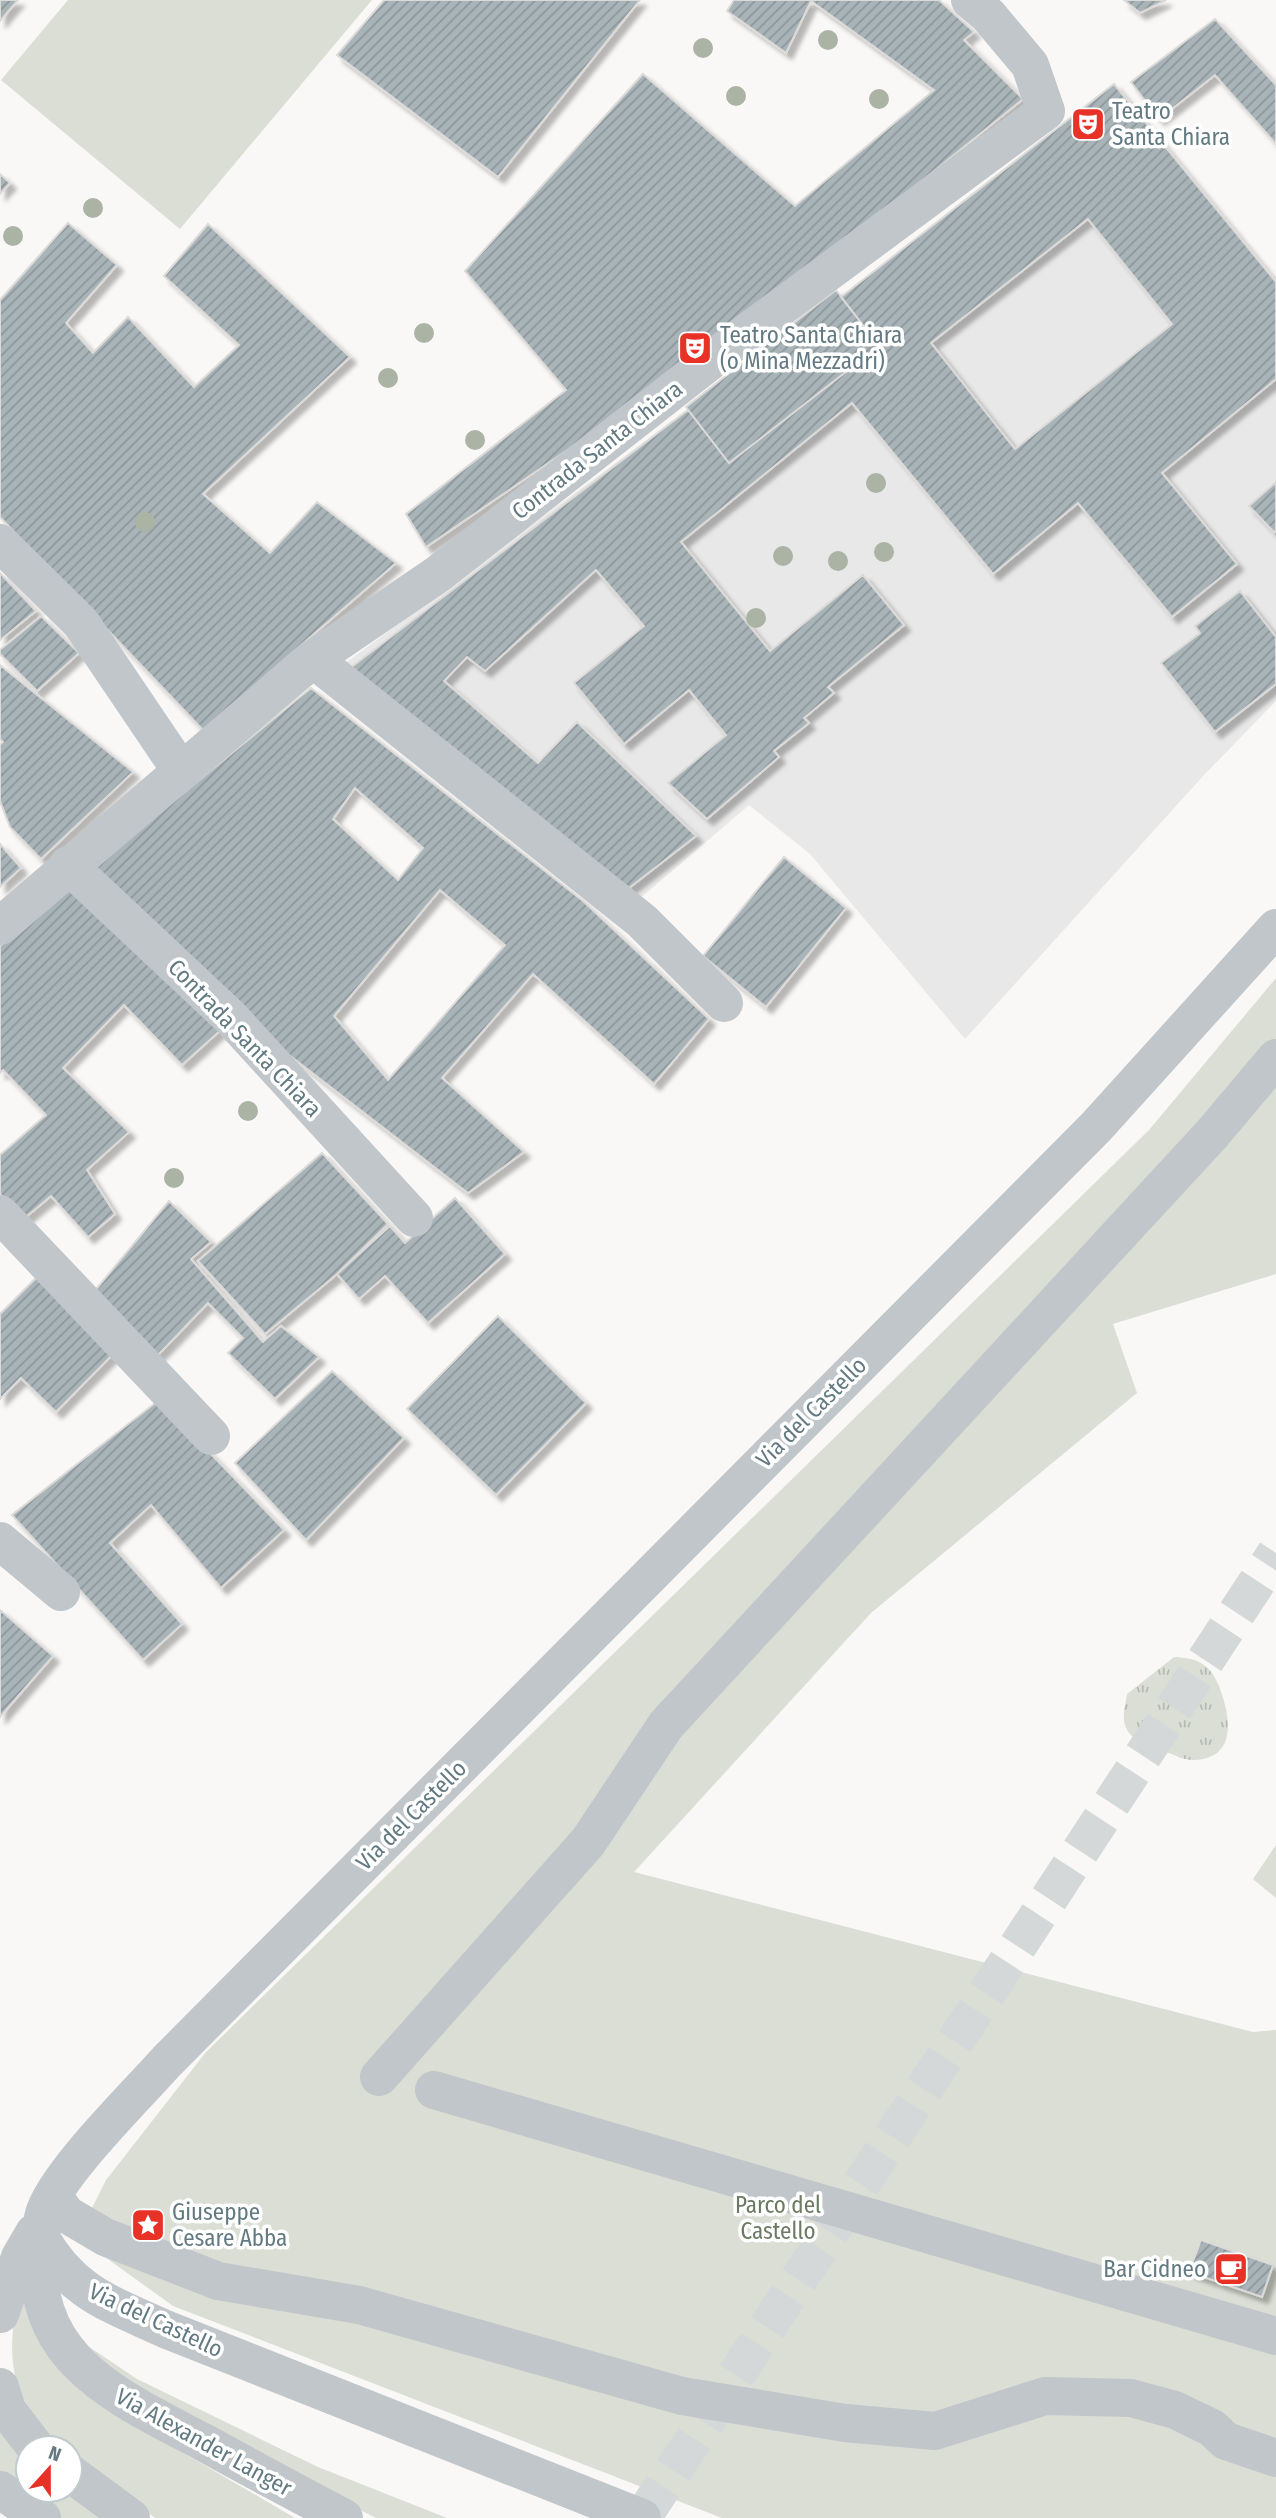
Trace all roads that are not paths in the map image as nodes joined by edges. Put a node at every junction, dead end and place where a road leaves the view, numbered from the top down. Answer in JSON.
{"nodes":[{"id":1,"x":970,"y":0,"type":"edge"},
{"id":2,"x":0,"y":543,"type":"edge"},
{"id":3,"x":313,"y":659,"type":"junction"},
{"id":4,"x":181,"y":771,"type":"junction"},
{"id":5,"x":68,"y":865,"type":"junction"},
{"id":6,"x":0,"y":926,"type":"edge"},
{"id":7,"x":1276,"y":928,"type":"edge"},
{"id":8,"x":724,"y":1003,"type":"dead end"},
{"id":9,"x":1276,"y":1058,"type":"edge"},
{"id":10,"x":0,"y":1214,"type":"edge"},
{"id":11,"x":414,"y":1218,"type":"dead end"},
{"id":12,"x":211,"y":1436,"type":"dead end"},
{"id":13,"x":0,"y":1541,"type":"edge"},
{"id":14,"x":61,"y":1592,"type":"dead end"},
{"id":15,"x":379,"y":2077,"type":"dead end"},
{"id":16,"x":435,"y":2090,"type":"dead end"},
{"id":17,"x":46,"y":2216,"type":"junction"},
{"id":18,"x":0,"y":2314,"type":"edge"},
{"id":19,"x":1276,"y":2336,"type":"edge"},
{"id":20,"x":0,"y":2387,"type":"edge"},
{"id":21,"x":25,"y":2434,"type":"edge"},
{"id":22,"x":1276,"y":2458,"type":"edge"},
{"id":23,"x":84,"y":2483,"type":"edge"},
{"id":24,"x":0,"y":2490,"type":"edge"},
{"id":25,"x":42,"y":2518,"type":"edge"},
{"id":26,"x":131,"y":2518,"type":"edge"},
{"id":27,"x":344,"y":2518,"type":"edge"},
{"id":28,"x":642,"y":2518,"type":"edge"}],
"edges":[{"from":1,"to":3,"type":"street","name":"Contrada Santa Chiara"},
{"from":2,"to":4,"type":"street"},
{"from":3,"to":4,"type":"street","name":"Contrada Santa Chiara"},
{"from":3,"to":8,"type":"street"},
{"from":4,"to":5,"type":"street","name":"Contrada Santa Chiara"},
{"from":5,"to":6,"type":"street","name":"Contrada Santa Chiara"},
{"from":5,"to":11,"type":"street","name":"Contrada Santa Chiara"},
{"from":7,"to":17,"type":"street","name":"Via del Castello"},
{"from":9,"to":15,"type":"street"},
{"from":10,"to":12,"type":"street"},
{"from":13,"to":14,"type":"street"},
{"from":16,"to":19,"type":"street"},
{"from":17,"to":18,"type":"street"},
{"from":17,"to":22,"type":"street"},
{"from":17,"to":27,"type":"street","name":"Via Alexander Langer"},
{"from":17,"to":28,"type":"street","name":"Via del Castello"},
{"from":20,"to":21,"type":"street"},
{"from":23,"to":26,"type":"street"},
{"from":24,"to":25,"type":"street"}]}
